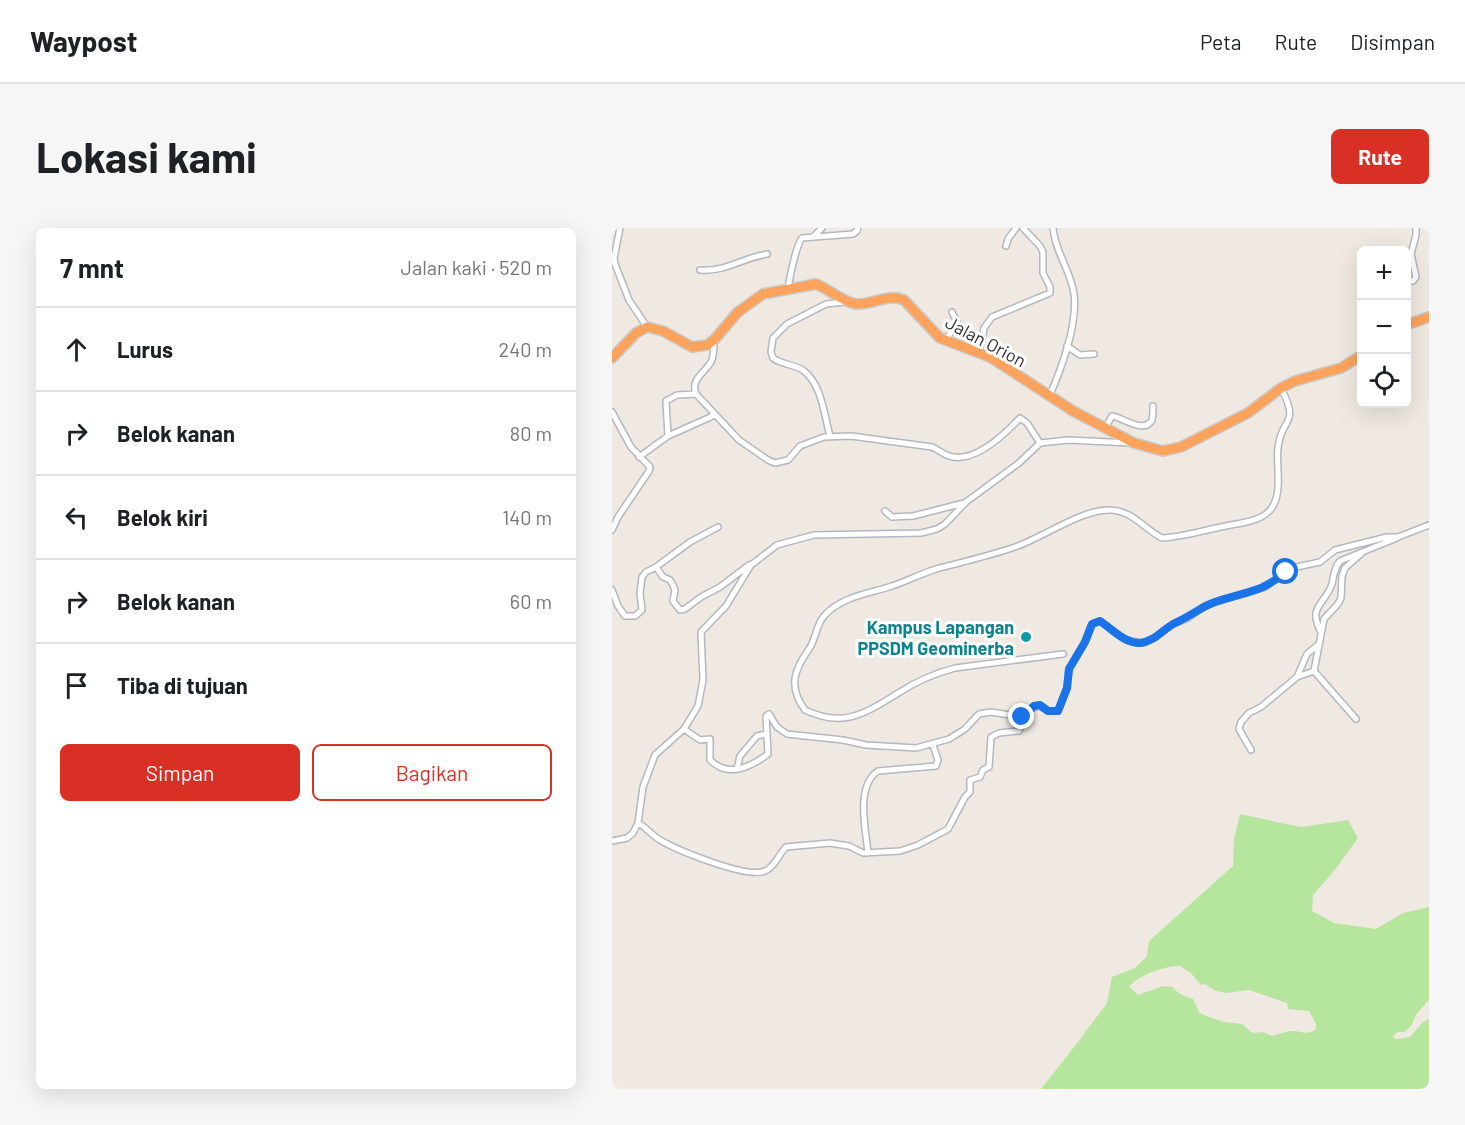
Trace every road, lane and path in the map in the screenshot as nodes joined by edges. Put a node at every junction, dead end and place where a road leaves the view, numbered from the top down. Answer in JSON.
{"nodes":[{"id":1,"x":620,"y":228,"type":"edge"},
{"id":2,"x":822,"y":228,"type":"edge"},
{"id":3,"x":858,"y":228,"type":"edge"},
{"id":4,"x":1016,"y":228,"type":"edge"},
{"id":5,"x":1023,"y":228,"type":"edge"},
{"id":6,"x":1053,"y":228,"type":"edge"},
{"id":7,"x":1416,"y":228,"type":"edge"},
{"id":8,"x":813,"y":237,"type":"junction"},
{"id":9,"x":1006,"y":246,"type":"dead end"},
{"id":10,"x":1411,"y":251,"type":"edge"},
{"id":11,"x":767,"y":254,"type":"dead end"},
{"id":12,"x":1411,"y":258,"type":"edge"},
{"id":13,"x":700,"y":270,"type":"dead end"},
{"id":14,"x":1411,"y":281,"type":"edge"},
{"id":15,"x":788,"y":290,"type":"junction"},
{"id":16,"x":847,"y":302,"type":"junction"},
{"id":17,"x":952,"y":312,"type":"dead end"},
{"id":18,"x":1429,"y":317,"type":"edge"},
{"id":19,"x":1411,"y":324,"type":"edge"},
{"id":20,"x":647,"y":327,"type":"junction"},
{"id":21,"x":714,"y":340,"type":"junction"},
{"id":22,"x":946,"y":340,"type":"junction"},
{"id":23,"x":623,"y":345,"type":"junction"},
{"id":24,"x":1067,"y":346,"type":"junction"},
{"id":25,"x":612,"y":352,"type":"edge"},
{"id":26,"x":980,"y":353,"type":"junction"},
{"id":27,"x":1094,"y":354,"type":"dead end"},
{"id":28,"x":612,"y":357,"type":"edge"},
{"id":29,"x":1357,"y":358,"type":"edge"},
{"id":30,"x":1281,"y":388,"type":"junction"},
{"id":31,"x":696,"y":394,"type":"junction"},
{"id":32,"x":1049,"y":397,"type":"junction"},
{"id":33,"x":1153,"y":406,"type":"dead end"},
{"id":34,"x":612,"y":412,"type":"edge"},
{"id":35,"x":715,"y":415,"type":"junction"},
{"id":36,"x":1105,"y":428,"type":"junction"},
{"id":37,"x":668,"y":436,"type":"junction"},
{"id":38,"x":830,"y":436,"type":"junction"},
{"id":39,"x":1134,"y":442,"type":"junction"},
{"id":40,"x":1040,"y":443,"type":"junction"},
{"id":41,"x":639,"y":457,"type":"junction"},
{"id":42,"x":966,"y":502,"type":"junction"},
{"id":43,"x":885,"y":511,"type":"dead end"},
{"id":44,"x":1429,"y":525,"type":"edge"},
{"id":45,"x":718,"y":527,"type":"dead end"},
{"id":46,"x":612,"y":530,"type":"edge"},
{"id":47,"x":1398,"y":537,"type":"junction"},
{"id":48,"x":1363,"y":552,"type":"junction"},
{"id":49,"x":751,"y":565,"type":"junction"},
{"id":50,"x":656,"y":567,"type":"junction"},
{"id":51,"x":1332,"y":580,"type":"junction"},
{"id":52,"x":612,"y":590,"type":"edge"},
{"id":53,"x":1341,"y":593,"type":"junction"},
{"id":54,"x":1322,"y":633,"type":"junction"},
{"id":55,"x":1319,"y":644,"type":"junction"},
{"id":56,"x":1064,"y":654,"type":"dead end"},
{"id":57,"x":1314,"y":671,"type":"junction"},
{"id":58,"x":1297,"y":677,"type":"junction"},
{"id":59,"x":1022,"y":717,"type":"junction"},
{"id":60,"x":1356,"y":719,"type":"dead end"},
{"id":61,"x":684,"y":729,"type":"junction"},
{"id":62,"x":766,"y":734,"type":"junction"},
{"id":63,"x":933,"y":745,"type":"junction"},
{"id":64,"x":1251,"y":750,"type":"dead end"},
{"id":65,"x":737,"y":769,"type":"junction"},
{"id":66,"x":638,"y":823,"type":"junction"},
{"id":67,"x":612,"y":842,"type":"edge"},
{"id":68,"x":868,"y":853,"type":"junction"}],
"edges":[{"from":1,"to":20,"type":"street"},
{"from":2,"to":8,"type":"street"},
{"from":3,"to":8,"type":"street"},
{"from":4,"to":9,"type":"street"},
{"from":5,"to":26,"type":"street"},
{"from":6,"to":24,"type":"street"},
{"from":7,"to":10,"type":"street"},
{"from":8,"to":15,"type":"street"},
{"from":11,"to":13,"type":"street"},
{"from":12,"to":14,"type":"street"},
{"from":15,"to":16,"type":"highway"},
{"from":15,"to":21,"type":"highway"},
{"from":16,"to":22,"type":"highway","name":"Jalan Orion"},
{"from":16,"to":38,"type":"street"},
{"from":17,"to":22,"type":"street"},
{"from":18,"to":19,"type":"highway"},
{"from":20,"to":21,"type":"highway"},
{"from":20,"to":23,"type":"highway"},
{"from":21,"to":31,"type":"street"},
{"from":22,"to":26,"type":"highway","name":"Jalan Orion"},
{"from":23,"to":25,"type":"street"},
{"from":23,"to":28,"type":"highway"},
{"from":24,"to":27,"type":"street"},
{"from":24,"to":32,"type":"street"},
{"from":26,"to":32,"type":"highway","name":"Jalan Orion"},
{"from":29,"to":30,"type":"highway","name":"Jalan Orion"},
{"from":30,"to":39,"type":"highway","name":"Jalan Orion"},
{"from":30,"to":56,"type":"street"},
{"from":31,"to":35,"type":"street"},
{"from":31,"to":37,"type":"street"},
{"from":32,"to":36,"type":"highway","name":"Jalan Orion"},
{"from":33,"to":36,"type":"street"},
{"from":34,"to":41,"type":"street"},
{"from":35,"to":37,"type":"street"},
{"from":35,"to":38,"type":"street"},
{"from":36,"to":39,"type":"highway","name":"Jalan Orion"},
{"from":37,"to":41,"type":"street"},
{"from":38,"to":40,"type":"street"},
{"from":39,"to":40,"type":"street"},
{"from":40,"to":42,"type":"street"},
{"from":41,"to":46,"type":"street"},
{"from":42,"to":43,"type":"street"},
{"from":42,"to":49,"type":"street"},
{"from":44,"to":47,"type":"street"},
{"from":45,"to":50,"type":"street"},
{"from":47,"to":48,"type":"street"},
{"from":47,"to":59,"type":"street"},
{"from":48,"to":51,"type":"street"},
{"from":48,"to":53,"type":"street"},
{"from":49,"to":50,"type":"street"},
{"from":49,"to":61,"type":"street"},
{"from":50,"to":52,"type":"street"},
{"from":51,"to":53,"type":"street"},
{"from":51,"to":54,"type":"street"},
{"from":53,"to":54,"type":"street"},
{"from":54,"to":55,"type":"street"},
{"from":55,"to":57,"type":"street"},
{"from":55,"to":58,"type":"street"},
{"from":57,"to":58,"type":"street"},
{"from":57,"to":60,"type":"street"},
{"from":58,"to":64,"type":"street"},
{"from":59,"to":63,"type":"street"},
{"from":59,"to":68,"type":"street"},
{"from":61,"to":65,"type":"street"},
{"from":61,"to":66,"type":"street"},
{"from":62,"to":63,"type":"street"},
{"from":62,"to":65,"type":"street"},
{"from":62,"to":65,"type":"street"},
{"from":63,"to":68,"type":"street"},
{"from":66,"to":67,"type":"street"},
{"from":66,"to":68,"type":"street"}]}
